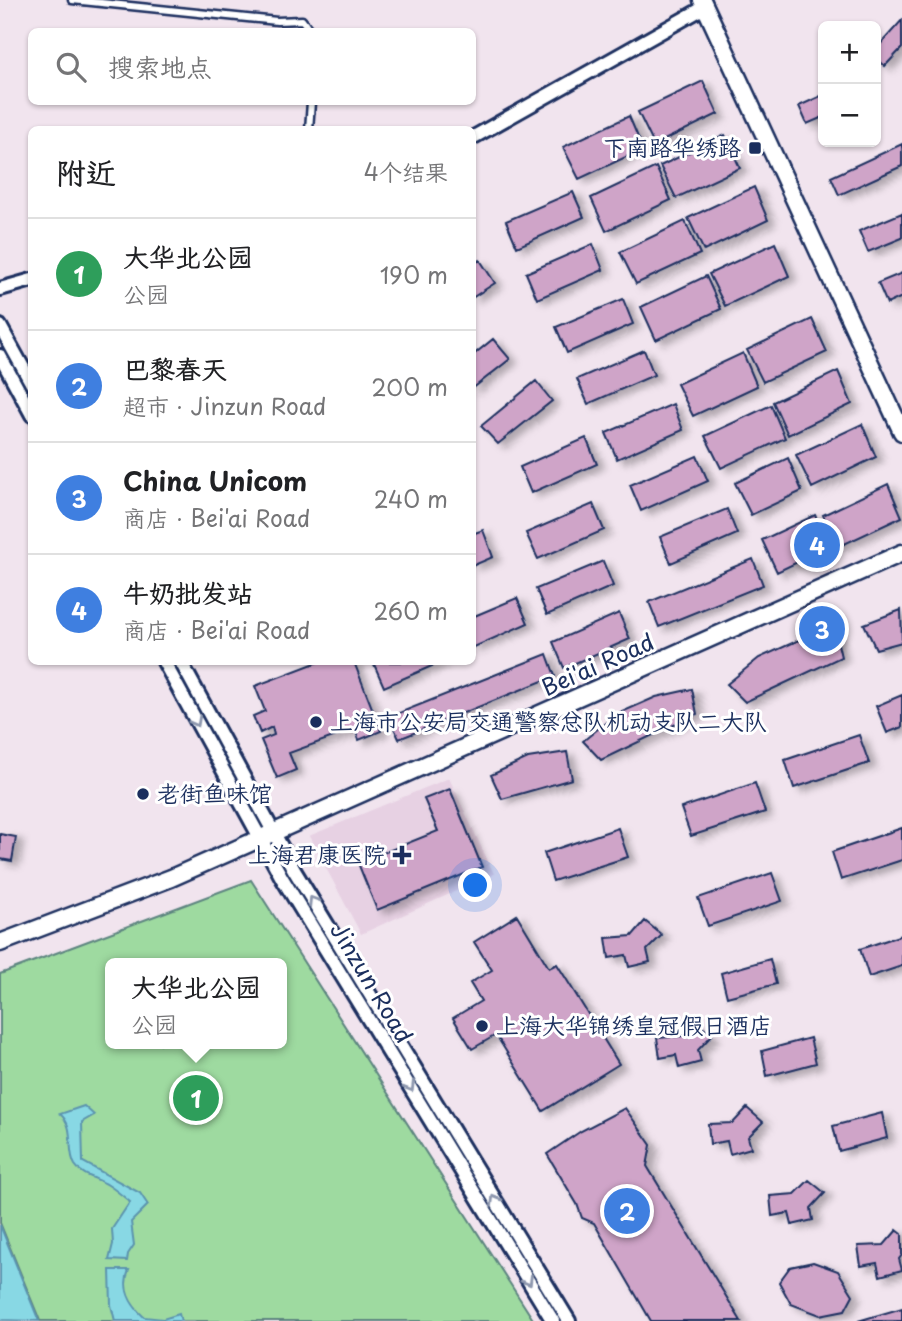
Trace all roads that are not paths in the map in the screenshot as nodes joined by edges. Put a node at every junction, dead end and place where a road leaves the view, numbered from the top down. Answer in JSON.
{"nodes":[{"id":1,"x":72,"y":0,"type":"edge"},
{"id":2,"x":704,"y":4,"type":"edge"},
{"id":3,"x":307,"y":28,"type":"edge"},
{"id":4,"x":311,"y":105,"type":"edge"},
{"id":5,"x":309,"y":126,"type":"edge"},
{"id":6,"x":476,"y":136,"type":"edge"},
{"id":7,"x":28,"y":281,"type":"edge"},
{"id":8,"x":0,"y":289,"type":"edge"},
{"id":9,"x":0,"y":326,"type":"edge"},
{"id":10,"x":0,"y":356,"type":"edge"},
{"id":11,"x":28,"y":377,"type":"edge"},
{"id":12,"x":28,"y":408,"type":"edge"},
{"id":13,"x":902,"y":432,"type":"edge"},
{"id":14,"x":902,"y":554,"type":"edge"},
{"id":15,"x":166,"y":665,"type":"edge"},
{"id":16,"x":182,"y":665,"type":"edge"},
{"id":17,"x":266,"y":836,"type":"junction"},
{"id":18,"x":0,"y":943,"type":"edge"},
{"id":19,"x":553,"y":1321,"type":"edge"},
{"id":20,"x":569,"y":1321,"type":"edge"}],
"edges":[{"from":1,"to":3,"type":"lane"},
{"from":2,"to":6,"type":"street"},
{"from":2,"to":13,"type":"street"},
{"from":4,"to":5,"type":"lane"},
{"from":7,"to":8,"type":"street"},
{"from":9,"to":11,"type":"street"},
{"from":10,"to":12,"type":"street"},
{"from":14,"to":17,"type":"street","name":"Bei'ai Road"},
{"from":15,"to":17,"type":"street","name":"Jinzun Road","one_way":true},
{"from":16,"to":17,"type":"street","name":"Jinzun Road"},
{"from":17,"to":18,"type":"street","name":"Bei'ai Road"},
{"from":17,"to":19,"type":"street","name":"Jinzun Road","one_way":true},
{"from":20,"to":17,"type":"street","name":"Jinzun Road","one_way":true}]}
